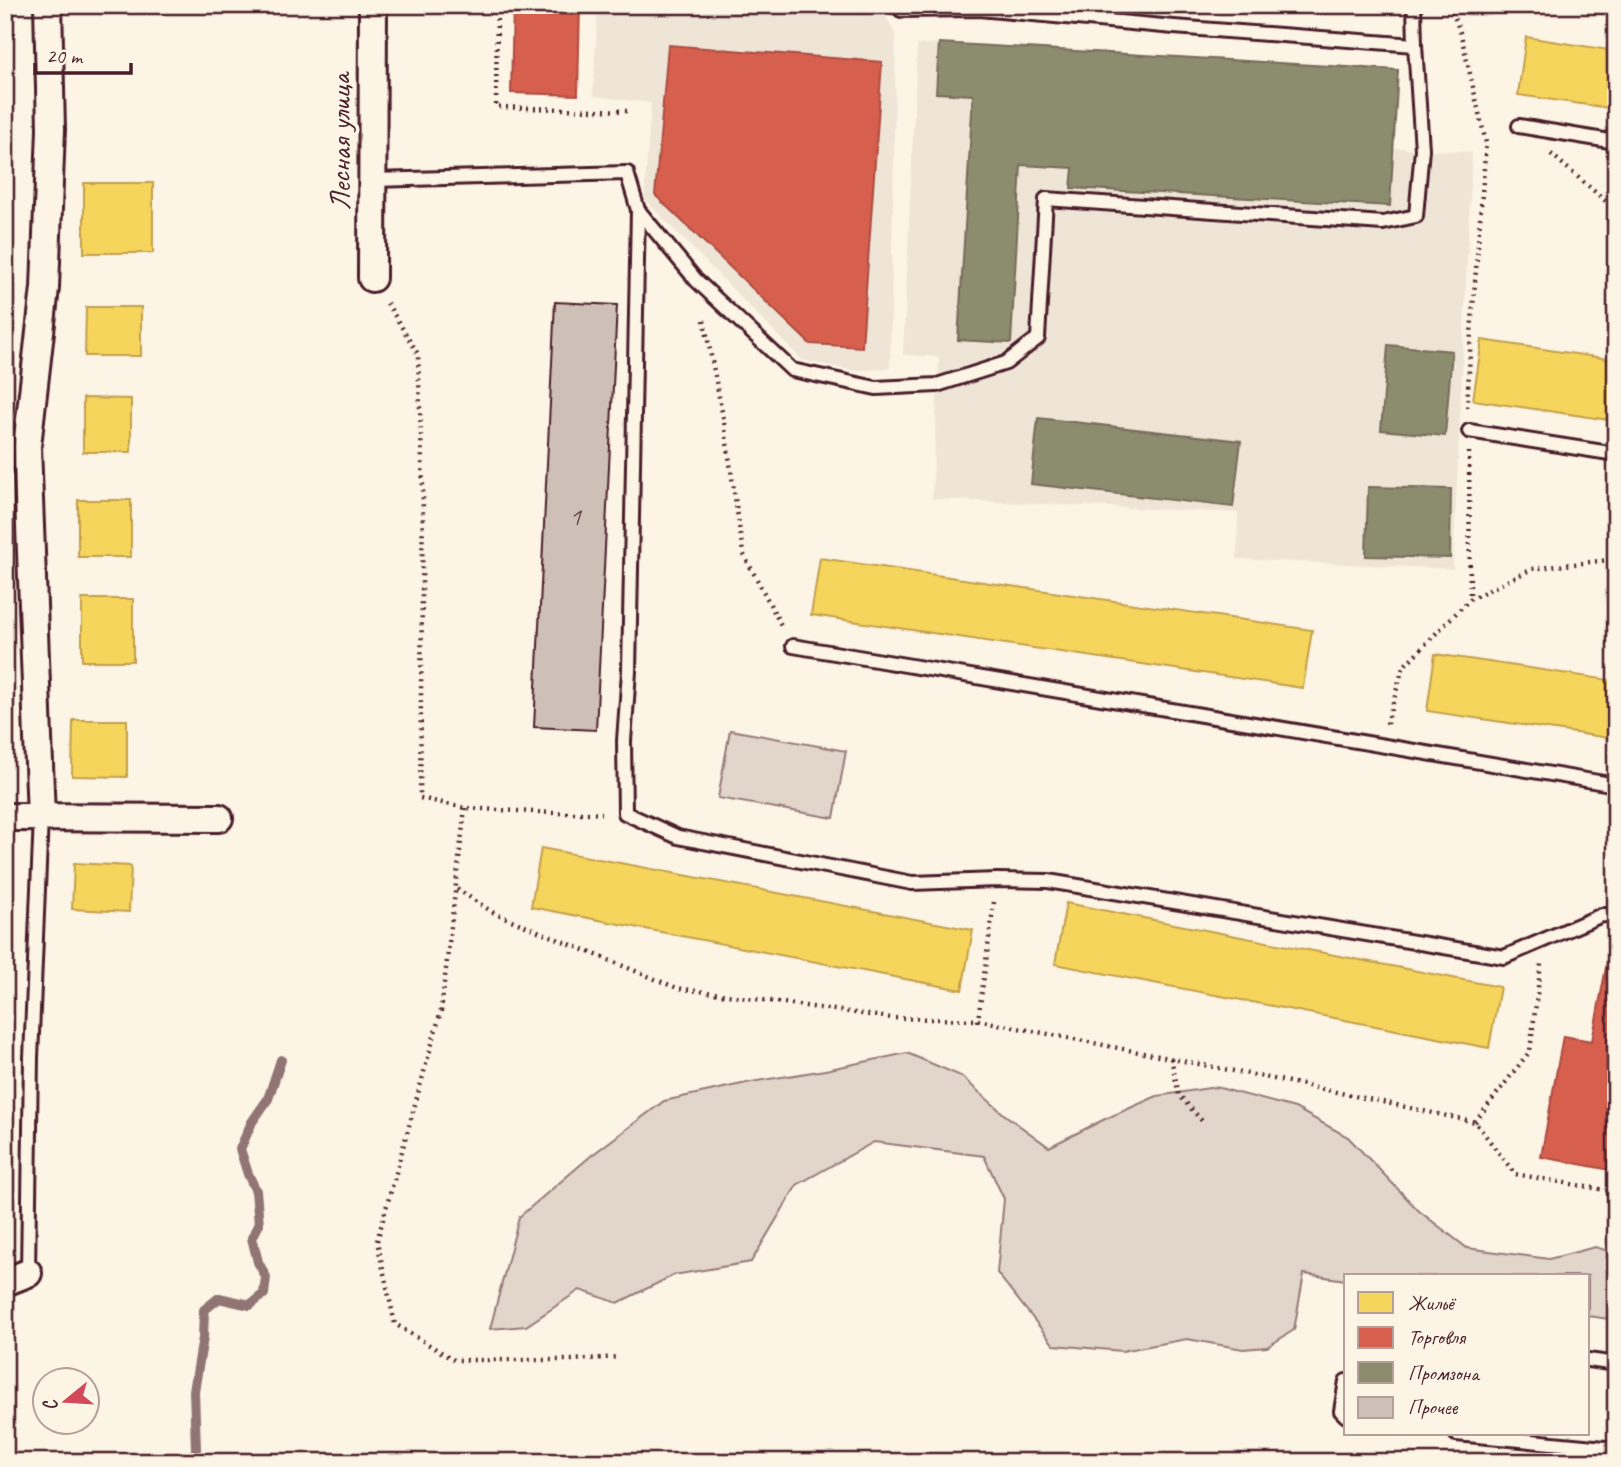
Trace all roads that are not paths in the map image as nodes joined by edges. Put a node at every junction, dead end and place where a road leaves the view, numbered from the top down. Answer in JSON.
{"nodes":[{"id":1,"x":48,"y":5,"type":"edge"},
{"id":2,"x":373,"y":5,"type":"edge"},
{"id":3,"x":1414,"y":5,"type":"edge"},
{"id":4,"x":901,"y":10,"type":"dead end"},
{"id":5,"x":1415,"y":45,"type":"junction"},
{"id":6,"x":1519,"y":126,"type":"road end"},
{"id":7,"x":1616,"y":142,"type":"edge"},
{"id":8,"x":373,"y":180,"type":"junction"},
{"id":9,"x":638,"y":211,"type":"junction"},
{"id":10,"x":372,"y":278,"type":"road end"},
{"id":11,"x":1469,"y":431,"type":"road end"},
{"id":12,"x":16,"y":446,"type":"edge"},
{"id":13,"x":1616,"y":454,"type":"edge"},
{"id":14,"x":793,"y":646,"type":"road end"},
{"id":15,"x":1616,"y":785,"type":"edge"},
{"id":16,"x":5,"y":817,"type":"edge"},
{"id":17,"x":41,"y":817,"type":"junction"},
{"id":18,"x":219,"y":818,"type":"dead end"},
{"id":19,"x":1616,"y":916,"type":"edge"},
{"id":20,"x":16,"y":1277,"type":"edge"},
{"id":21,"x":1590,"y":1360,"type":"edge"},
{"id":22,"x":1616,"y":1364,"type":"edge"},
{"id":23,"x":1344,"y":1391,"type":"edge"},
{"id":24,"x":1344,"y":1414,"type":"edge"},
{"id":25,"x":1477,"y":1436,"type":"edge"},
{"id":26,"x":1616,"y":1449,"type":"edge"}],
"edges":[{"from":1,"to":12,"type":"street"},
{"from":2,"to":8,"type":"street","name":"Лесная улица"},
{"from":3,"to":5,"type":"lane"},
{"from":4,"to":5,"type":"lane"},
{"from":5,"to":9,"type":"lane"},
{"from":6,"to":7,"type":"lane"},
{"from":8,"to":9,"type":"lane"},
{"from":8,"to":10,"type":"street","name":"Лесная улица"},
{"from":9,"to":19,"type":"lane"},
{"from":11,"to":13,"type":"lane"},
{"from":12,"to":17,"type":"street"},
{"from":14,"to":15,"type":"lane"},
{"from":16,"to":17,"type":"street"},
{"from":17,"to":18,"type":"street"},
{"from":17,"to":20,"type":"lane"},
{"from":21,"to":22,"type":"lane"},
{"from":23,"to":24,"type":"lane"},
{"from":25,"to":26,"type":"lane"}]}
